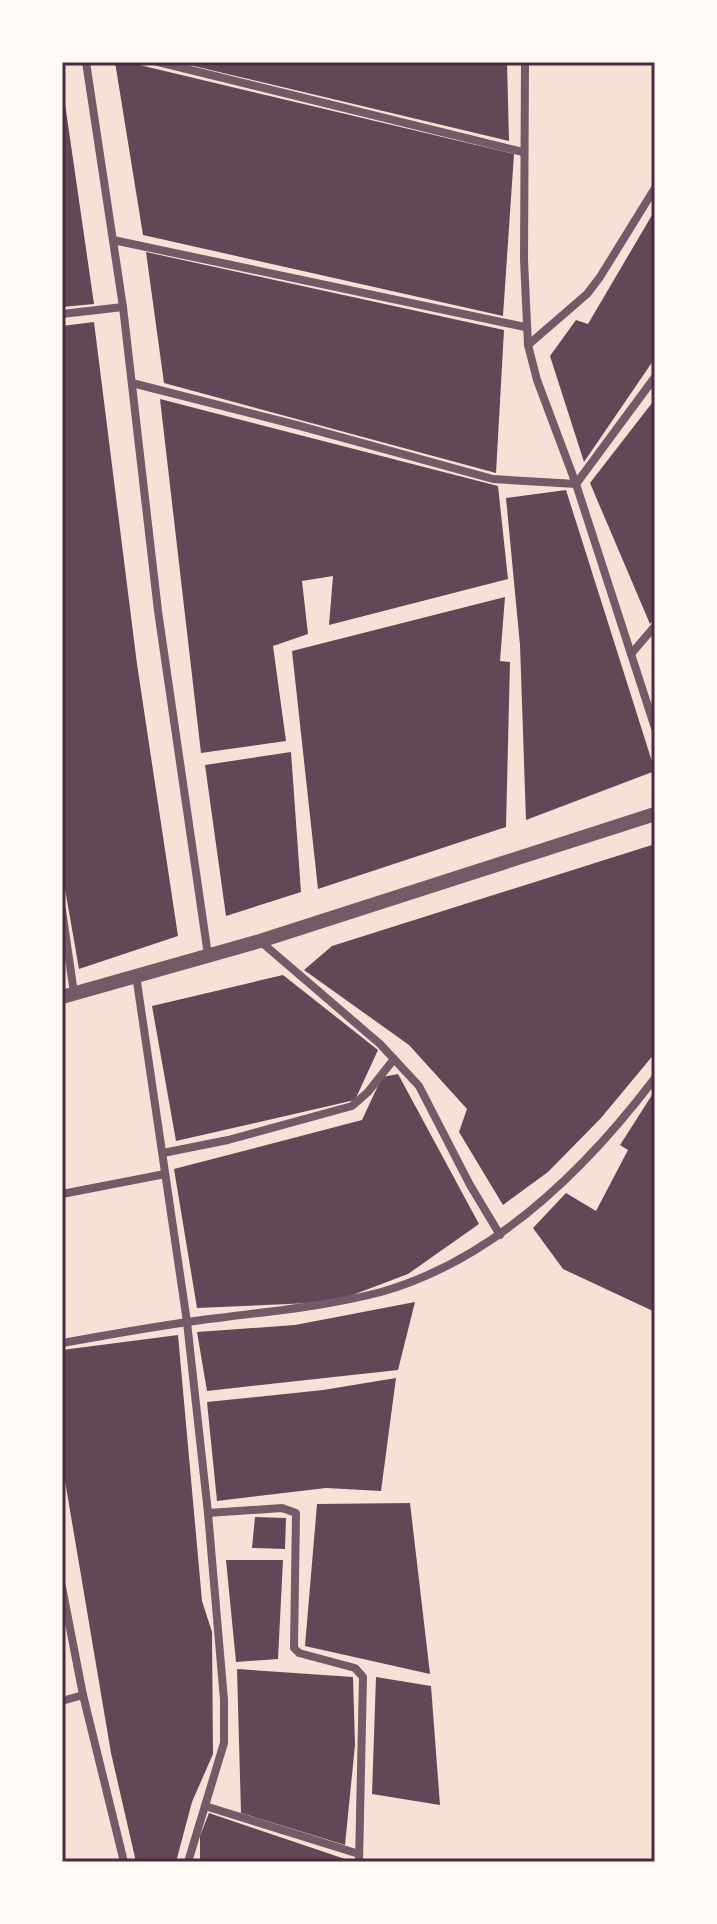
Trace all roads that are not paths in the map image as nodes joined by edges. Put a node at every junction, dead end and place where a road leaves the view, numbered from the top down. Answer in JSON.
{"nodes":[{"id":1,"x":86,"y":62,"type":"edge"},
{"id":2,"x":158,"y":62,"type":"edge"},
{"id":3,"x":525,"y":62,"type":"edge"},
{"id":4,"x":523,"y":152,"type":"junction"},
{"id":5,"x":655,"y":188,"type":"edge"},
{"id":6,"x":113,"y":240,"type":"junction"},
{"id":7,"x":123,"y":307,"type":"junction"},
{"id":8,"x":62,"y":314,"type":"edge"},
{"id":9,"x":525,"y":327,"type":"junction"},
{"id":10,"x":528,"y":345,"type":"junction"},
{"id":11,"x":655,"y":377,"type":"edge"},
{"id":12,"x":132,"y":383,"type":"junction"},
{"id":13,"x":576,"y":484,"type":"junction"},
{"id":14,"x":655,"y":626,"type":"edge"},
{"id":15,"x":631,"y":654,"type":"junction"},
{"id":16,"x":655,"y":728,"type":"edge"},
{"id":17,"x":655,"y":814,"type":"edge"},
{"id":18,"x":62,"y":910,"type":"edge"},
{"id":19,"x":260,"y":941,"type":"junction"},
{"id":20,"x":208,"y":955,"type":"junction"},
{"id":21,"x":136,"y":974,"type":"junction"},
{"id":22,"x":68,"y":995,"type":"edge"},
{"id":23,"x":394,"y":1059,"type":"junction"},
{"id":24,"x":655,"y":1078,"type":"edge"},
{"id":25,"x":163,"y":1153,"type":"junction"},
{"id":26,"x":165,"y":1174,"type":"junction"},
{"id":27,"x":62,"y":1194,"type":"edge"},
{"id":28,"x":500,"y":1235,"type":"junction"},
{"id":29,"x":187,"y":1322,"type":"junction"},
{"id":30,"x":62,"y":1343,"type":"edge"},
{"id":31,"x":208,"y":1513,"type":"junction"},
{"id":32,"x":62,"y":1587,"type":"edge"},
{"id":33,"x":83,"y":1695,"type":"junction"},
{"id":34,"x":62,"y":1701,"type":"edge"},
{"id":35,"x":205,"y":1806,"type":"junction"},
{"id":36,"x":359,"y":1858,"type":"edge"},
{"id":37,"x":124,"y":1862,"type":"edge"},
{"id":38,"x":188,"y":1862,"type":"edge"}],
"edges":[{"from":1,"to":6,"type":"street"},
{"from":2,"to":4,"type":"street"},
{"from":3,"to":4,"type":"street"},
{"from":4,"to":9,"type":"street"},
{"from":5,"to":10,"type":"street"},
{"from":6,"to":7,"type":"street"},
{"from":6,"to":9,"type":"street"},
{"from":7,"to":8,"type":"street"},
{"from":7,"to":12,"type":"street"},
{"from":9,"to":10,"type":"street"},
{"from":10,"to":13,"type":"street"},
{"from":11,"to":13,"type":"street"},
{"from":12,"to":13,"type":"street"},
{"from":12,"to":20,"type":"street"},
{"from":13,"to":15,"type":"street"},
{"from":14,"to":15,"type":"street"},
{"from":15,"to":16,"type":"street"},
{"from":17,"to":19,"type":"street"},
{"from":18,"to":22,"type":"street"},
{"from":19,"to":20,"type":"street"},
{"from":19,"to":23,"type":"street"},
{"from":20,"to":21,"type":"street"},
{"from":21,"to":22,"type":"street"},
{"from":21,"to":25,"type":"street"},
{"from":23,"to":25,"type":"street"},
{"from":23,"to":28,"type":"street"},
{"from":24,"to":28,"type":"street"},
{"from":25,"to":26,"type":"street"},
{"from":26,"to":27,"type":"street"},
{"from":26,"to":29,"type":"street"},
{"from":28,"to":29,"type":"street"},
{"from":29,"to":30,"type":"street"},
{"from":29,"to":31,"type":"street"},
{"from":31,"to":35,"type":"street"},
{"from":31,"to":36,"type":"street"},
{"from":32,"to":33,"type":"street"},
{"from":33,"to":34,"type":"street"},
{"from":33,"to":37,"type":"street"},
{"from":35,"to":36,"type":"street"},
{"from":35,"to":38,"type":"street"}]}
